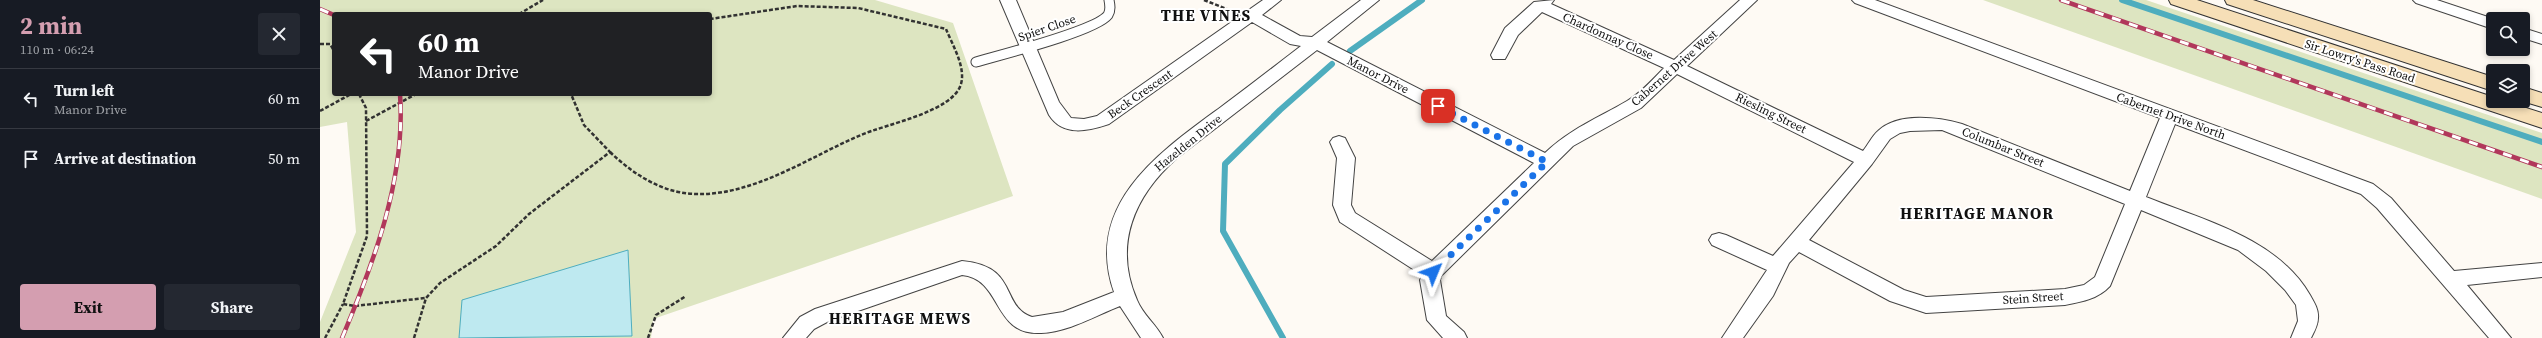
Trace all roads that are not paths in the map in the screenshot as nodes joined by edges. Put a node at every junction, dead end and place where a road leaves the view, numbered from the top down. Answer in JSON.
{"nodes":[{"id":1,"x":1008,"y":0,"type":"edge"},
{"id":2,"x":1109,"y":0,"type":"edge"},
{"id":3,"x":1370,"y":0,"type":"edge"},
{"id":4,"x":1750,"y":0,"type":"edge"},
{"id":5,"x":1860,"y":0,"type":"edge"},
{"id":6,"x":2178,"y":0,"type":"edge"},
{"id":7,"x":2234,"y":0,"type":"edge"},
{"id":8,"x":2421,"y":0,"type":"edge"},
{"id":9,"x":1543,"y":3,"type":"edge"},
{"id":10,"x":1262,"y":8,"type":"edge"},
{"id":11,"x":2486,"y":22,"type":"edge"},
{"id":12,"x":2530,"y":35,"type":"edge"},
{"id":13,"x":2542,"y":39,"type":"edge"},
{"id":14,"x":1315,"y":43,"type":"junction"},
{"id":15,"x":1031,"y":47,"type":"junction"},
{"id":16,"x":1499,"y":55,"type":"dead end"},
{"id":17,"x":976,"y":62,"type":"dead end"},
{"id":18,"x":1676,"y":67,"type":"junction"},
{"id":19,"x":2486,"y":82,"type":"edge"},
{"id":20,"x":2530,"y":96,"type":"edge"},
{"id":21,"x":2542,"y":100,"type":"edge"},
{"id":22,"x":2170,"y":115,"type":"junction"},
{"id":23,"x":2542,"y":121,"type":"edge"},
{"id":24,"x":1339,"y":142,"type":"dead end"},
{"id":25,"x":1866,"y":160,"type":"junction"},
{"id":26,"x":1547,"y":162,"type":"junction"},
{"id":27,"x":2134,"y":200,"type":"junction"},
{"id":28,"x":1719,"y":240,"type":"dead end"},
{"id":29,"x":1796,"y":242,"type":"junction"},
{"id":30,"x":1779,"y":267,"type":"junction"},
{"id":31,"x":2542,"y":270,"type":"edge"},
{"id":32,"x":1433,"y":272,"type":"junction"},
{"id":33,"x":2450,"y":279,"type":"junction"},
{"id":34,"x":1124,"y":296,"type":"junction"},
{"id":35,"x":792,"y":338,"type":"edge"},
{"id":36,"x":1153,"y":338,"type":"edge"},
{"id":37,"x":1457,"y":338,"type":"edge"},
{"id":38,"x":1732,"y":338,"type":"edge"},
{"id":39,"x":2301,"y":338,"type":"edge"},
{"id":40,"x":2501,"y":338,"type":"edge"}],
"edges":[{"from":1,"to":15,"type":"street","name":"Beck Crescent"},
{"from":2,"to":15,"type":"lane","name":"Spier Close"},
{"from":3,"to":14,"type":"street","name":"Hazelden Drive"},
{"from":4,"to":18,"type":"street","name":"Cabernet Drive West"},
{"from":5,"to":22,"type":"street","name":"Cabernet Drive North"},
{"from":6,"to":23,"type":"main road","name":"Sir Lowry's Pass Road"},
{"from":7,"to":19,"type":"main road","name":"Sir Lowry's Pass Road"},
{"from":8,"to":11,"type":"street"},
{"from":9,"to":16,"type":"street","name":"Chardonnay Close"},
{"from":9,"to":18,"type":"street","name":"Chardonnay Close"},
{"from":10,"to":14,"type":"street","name":"Manor Drive"},
{"from":10,"to":15,"type":"street","name":"Beck Crescent"},
{"from":12,"to":13,"type":"street"},
{"from":14,"to":26,"type":"street","name":"Manor Drive"},
{"from":14,"to":34,"type":"street","name":"Hazelden Drive"},
{"from":15,"to":17,"type":"lane","name":"Spier Close"},
{"from":18,"to":25,"type":"street","name":"Riesling Street"},
{"from":18,"to":26,"type":"street","name":"Cabernet Drive West"},
{"from":20,"to":21,"type":"main road"},
{"from":22,"to":27,"type":"street","name":"Stein Street"},
{"from":22,"to":33,"type":"street","name":"Cabernet Drive North"},
{"from":24,"to":32,"type":"street"},
{"from":25,"to":27,"type":"street","name":"Columbar Street"},
{"from":25,"to":29,"type":"street","name":"Columbar Street"},
{"from":26,"to":32,"type":"street","name":"Cabernet Drive West"},
{"from":27,"to":29,"type":"street","name":"Stein Street"},
{"from":27,"to":39,"type":"street","name":"Columbar Street"},
{"from":28,"to":30,"type":"street"},
{"from":29,"to":30,"type":"street","name":"Columbar Street"},
{"from":30,"to":38,"type":"street","name":"Columbar Street"},
{"from":31,"to":33,"type":"street"},
{"from":32,"to":37,"type":"street"},
{"from":33,"to":40,"type":"street","name":"Cabernet Drive North"},
{"from":34,"to":35,"type":"street"},
{"from":34,"to":36,"type":"street","name":"Hazelden Drive"}]}
